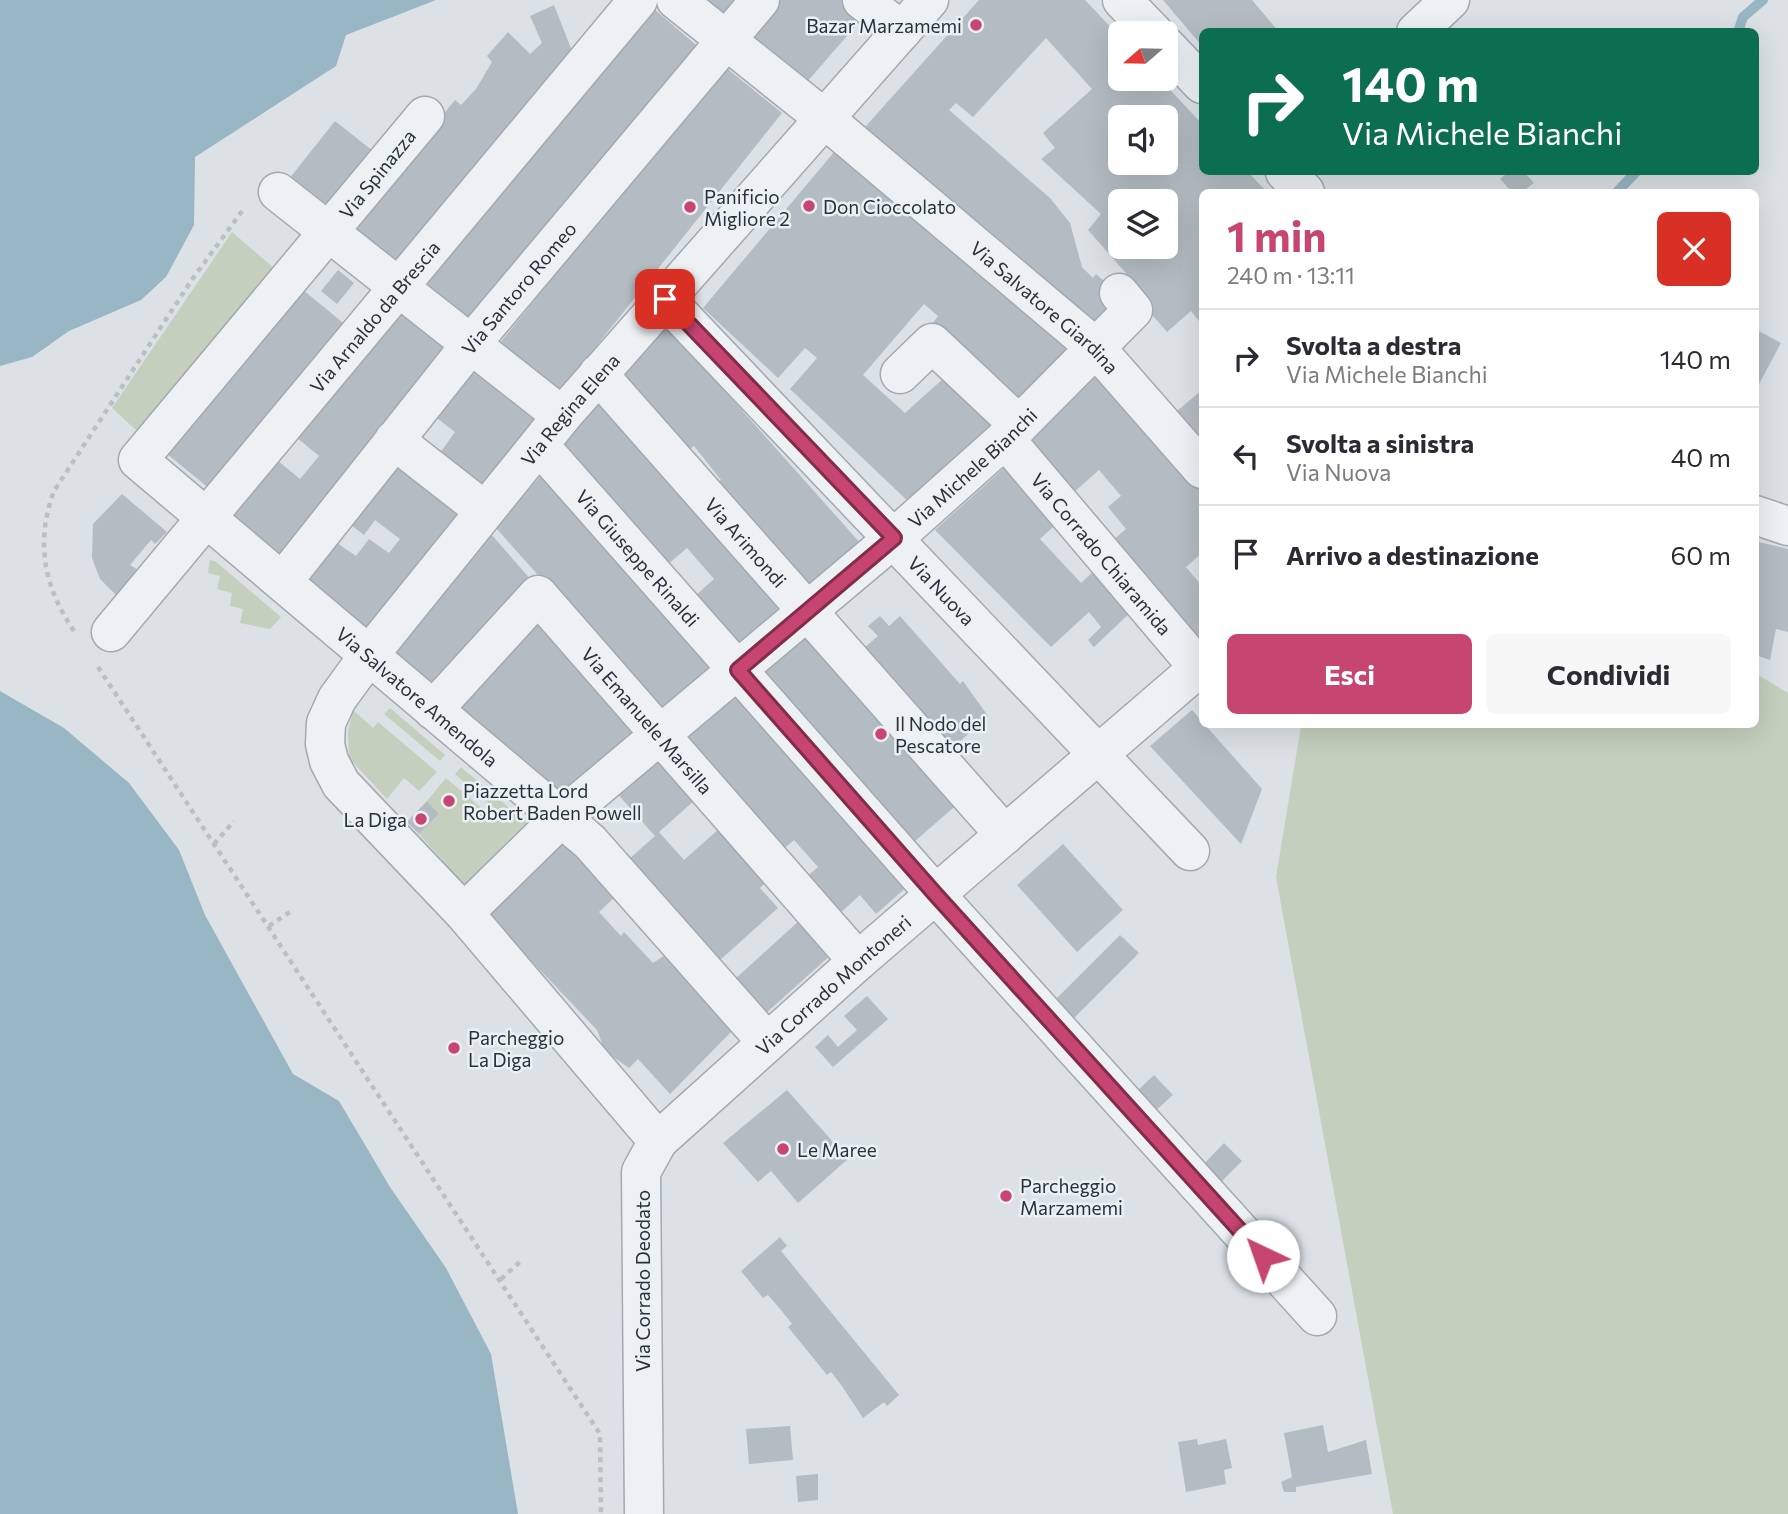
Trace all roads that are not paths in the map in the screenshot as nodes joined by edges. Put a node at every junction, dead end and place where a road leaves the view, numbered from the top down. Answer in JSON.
{"nodes":[{"id":1,"x":638,"y":0,"type":"edge"},
{"id":2,"x":676,"y":0,"type":"edge"},
{"id":3,"x":760,"y":0,"type":"edge"},
{"id":4,"x":862,"y":0,"type":"edge"},
{"id":5,"x":929,"y":0,"type":"edge"},
{"id":6,"x":1122,"y":0,"type":"edge"},
{"id":7,"x":1450,"y":0,"type":"edge"},
{"id":8,"x":1142,"y":21,"type":"edge"},
{"id":9,"x":1420,"y":28,"type":"edge"},
{"id":10,"x":902,"y":31,"type":"junction"},
{"id":11,"x":726,"y":41,"type":"junction"},
{"id":12,"x":1178,"y":59,"type":"edge"},
{"id":13,"x":1199,"y":81,"type":"edge"},
{"id":14,"x":425,"y":116,"type":"dead end"},
{"id":15,"x":825,"y":119,"type":"junction"},
{"id":16,"x":266,"y":194,"type":"road end"},
{"id":17,"x":330,"y":233,"type":"junction"},
{"id":18,"x":399,"y":287,"type":"junction"},
{"id":19,"x":1119,"y":293,"type":"dead end"},
{"id":20,"x":665,"y":299,"type":"junction"},
{"id":21,"x":471,"y":344,"type":"junction"},
{"id":22,"x":1095,"y":347,"type":"junction"},
{"id":23,"x":598,"y":374,"type":"junction"},
{"id":24,"x":900,"y":374,"type":"dead end"},
{"id":25,"x":550,"y":430,"type":"junction"},
{"id":26,"x":1012,"y":432,"type":"junction"},
{"id":27,"x":394,"y":440,"type":"junction"},
{"id":28,"x":138,"y":460,"type":"joint"},
{"id":29,"x":1199,"y":465,"type":"edge"},
{"id":30,"x":485,"y":512,"type":"junction"},
{"id":31,"x":1759,"y":516,"type":"edge"},
{"id":32,"x":206,"y":517,"type":"junction"},
{"id":33,"x":1788,"y":526,"type":"edge"},
{"id":34,"x":894,"y":538,"type":"junction"},
{"id":35,"x":282,"y":581,"type":"junction"},
{"id":36,"x":806,"y":612,"type":"junction"},
{"id":37,"x":95,"y":645,"type":"road end"},
{"id":38,"x":369,"y":655,"type":"junction"},
{"id":39,"x":1199,"y":664,"type":"edge"},
{"id":40,"x":1199,"y":668,"type":"edge"},
{"id":41,"x":738,"y":670,"type":"junction"},
{"id":42,"x":433,"y":710,"type":"junction"},
{"id":43,"x":660,"y":736,"type":"junction"},
{"id":44,"x":1097,"y":754,"type":"junction"},
{"id":45,"x":561,"y":818,"type":"junction"},
{"id":46,"x":1006,"y":835,"type":"junction"},
{"id":47,"x":1190,"y":851,"type":"dead end"},
{"id":48,"x":936,"y":895,"type":"junction"},
{"id":49,"x":464,"y":913,"type":"junction"},
{"id":50,"x":858,"y":961,"type":"junction"},
{"id":51,"x":766,"y":1041,"type":"junction"},
{"id":52,"x":658,"y":1141,"type":"junction"},
{"id":53,"x":1317,"y":1316,"type":"dead end"},
{"id":54,"x":644,"y":1514,"type":"edge"}],
"edges":[{"from":1,"to":18,"type":"street","name":"Via Arnaldo da Brescia"},
{"from":2,"to":11,"type":"street","name":"Via Salvatore Giardina"},
{"from":3,"to":11,"type":"street","name":"Via Santoro Romeo"},
{"from":4,"to":10,"type":"street"},
{"from":5,"to":10,"type":"street","name":"Via Regina Elena"},
{"from":6,"to":8,"type":"street"},
{"from":7,"to":9,"type":"street"},
{"from":10,"to":15,"type":"street","name":"Via Regina Elena"},
{"from":11,"to":15,"type":"street","name":"Via Salvatore Giardina"},
{"from":11,"to":21,"type":"street","name":"Via Santoro Romeo"},
{"from":12,"to":13,"type":"street"},
{"from":14,"to":17,"type":"street","name":"Via Spinazza"},
{"from":15,"to":20,"type":"street","name":"Via Regina Elena"},
{"from":15,"to":22,"type":"street","name":"Via Salvatore Giardina"},
{"from":16,"to":17,"type":"street"},
{"from":17,"to":18,"type":"street"},
{"from":17,"to":28,"type":"street","name":"Via Spinazza"},
{"from":18,"to":21,"type":"street"},
{"from":18,"to":32,"type":"street","name":"Via Arnaldo da Brescia"},
{"from":19,"to":22,"type":"street","name":"Via Michele Bianchi"},
{"from":20,"to":23,"type":"street","name":"Via Regina Elena"},
{"from":20,"to":34,"type":"street","name":"Via Nuova"},
{"from":21,"to":25,"type":"street"},
{"from":21,"to":27,"type":"street","name":"Via Santoro Romeo"},
{"from":22,"to":26,"type":"street","name":"Via Michele Bianchi"},
{"from":22,"to":29,"type":"street","name":"Via Salvatore Giardina"},
{"from":23,"to":25,"type":"street","name":"Via Regina Elena"},
{"from":23,"to":36,"type":"street","name":"Via Arimondi"},
{"from":24,"to":26,"type":"street","name":"Via Corrado Chiaramida"},
{"from":25,"to":30,"type":"street","name":"Via Regina Elena"},
{"from":25,"to":41,"type":"street","name":"Via Giuseppe Rinaldi"},
{"from":26,"to":34,"type":"street","name":"Via Michele Bianchi"},
{"from":26,"to":39,"type":"street","name":"Via Corrado Chiaramida"},
{"from":27,"to":30,"type":"street"},
{"from":27,"to":35,"type":"street","name":"Via Santoro Romeo"},
{"from":28,"to":32,"type":"street","name":"Via Salvatore Amendola"},
{"from":30,"to":38,"type":"street","name":"Via Regina Elena"},
{"from":31,"to":33,"type":"street"},
{"from":32,"to":35,"type":"street","name":"Via Salvatore Amendola"},
{"from":32,"to":37,"type":"street","name":"Via Arnaldo da Brescia"},
{"from":34,"to":36,"type":"street","name":"Via Michele Bianchi"},
{"from":34,"to":44,"type":"street","name":"Via Nuova"},
{"from":35,"to":38,"type":"street","name":"Via Salvatore Amendola"},
{"from":36,"to":41,"type":"street","name":"Via Michele Bianchi"},
{"from":36,"to":46,"type":"street","name":"Via Arimondi"},
{"from":38,"to":42,"type":"street","name":"Via Salvatore Amendola"},
{"from":38,"to":49,"type":"street","name":"Via Regina Elena"},
{"from":40,"to":44,"type":"street","name":"Via Corrado Montoneri"},
{"from":41,"to":43,"type":"street","name":"Via Michele Bianchi"},
{"from":41,"to":48,"type":"street","name":"Via Giuseppe Rinaldi"},
{"from":42,"to":43,"type":"street","name":"Via Emanuele Marsilla"},
{"from":42,"to":45,"type":"street","name":"Via Salvatore Amendola"},
{"from":43,"to":45,"type":"street","name":"Via Michele Bianchi"},
{"from":43,"to":50,"type":"street","name":"Via Emanuele Marsilla"},
{"from":44,"to":46,"type":"street","name":"Via Corrado Montoneri"},
{"from":44,"to":47,"type":"street","name":"Via Nuova"},
{"from":45,"to":49,"type":"street","name":"Via Michele Bianchi"},
{"from":45,"to":51,"type":"street","name":"Via Salvatore Amendola"},
{"from":46,"to":48,"type":"street","name":"Via Corrado Montoneri"},
{"from":48,"to":50,"type":"street","name":"Via Corrado Montoneri"},
{"from":48,"to":53,"type":"street","name":"Via Giuseppe Rinaldi"},
{"from":49,"to":52,"type":"street"},
{"from":50,"to":51,"type":"street","name":"Via Corrado Montoneri"},
{"from":51,"to":52,"type":"street","name":"Via Corrado Montoneri"},
{"from":52,"to":54,"type":"street","name":"Via Corrado Deodato"}]}
